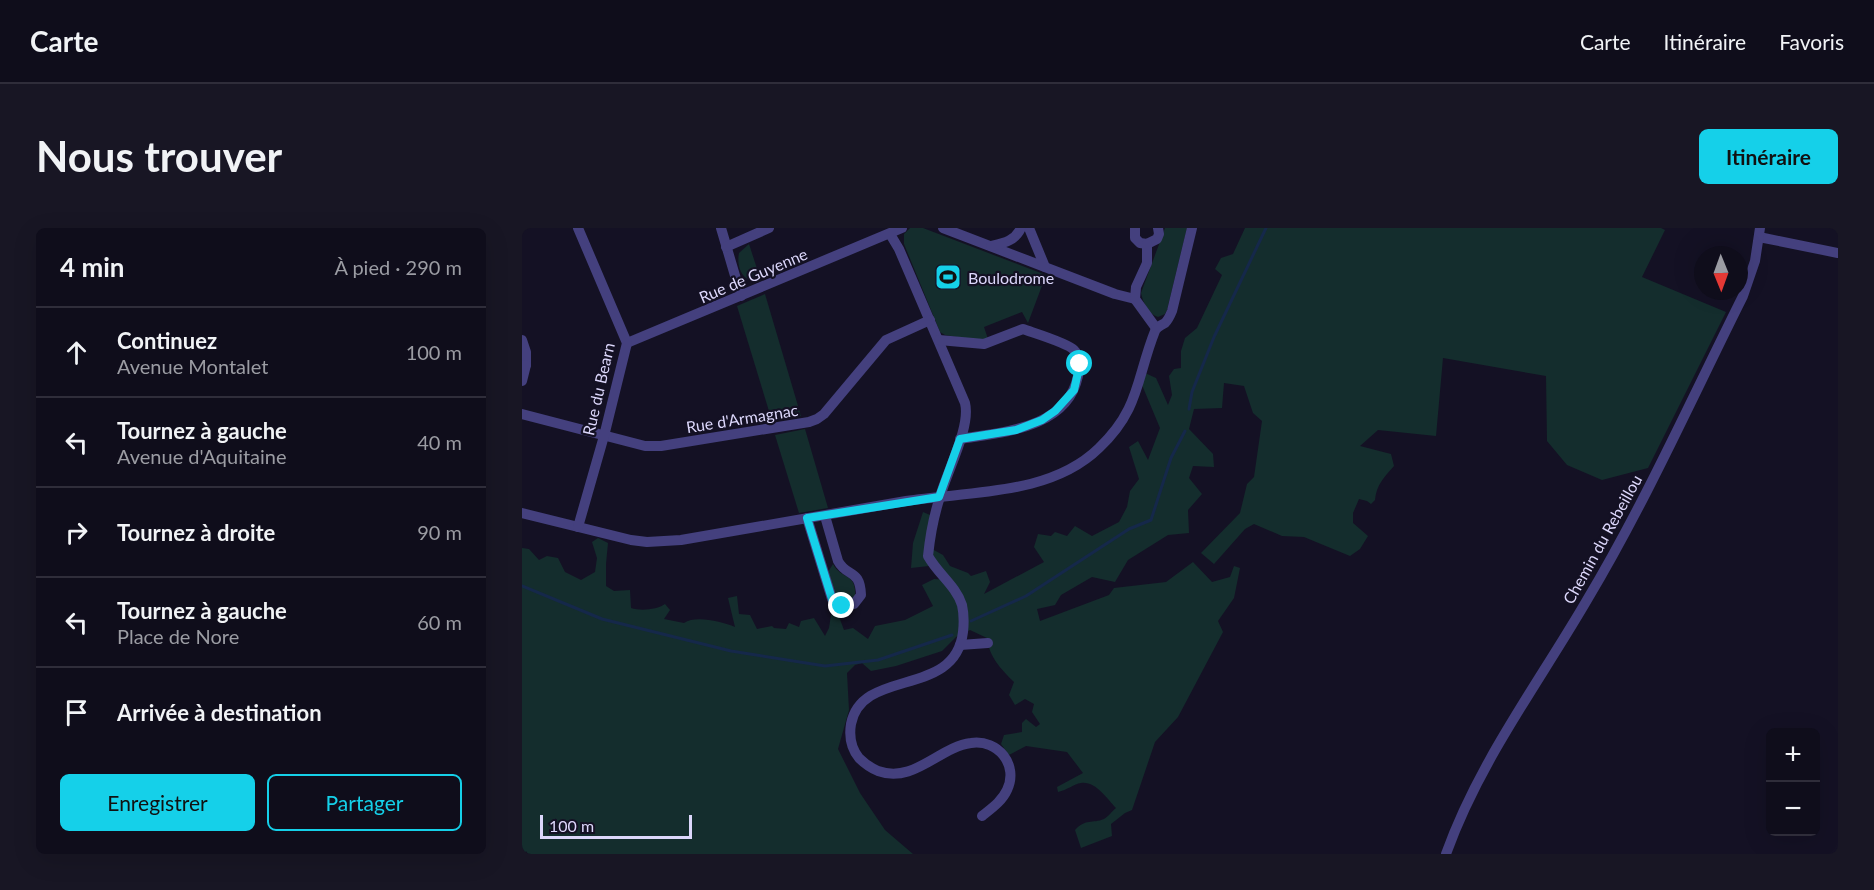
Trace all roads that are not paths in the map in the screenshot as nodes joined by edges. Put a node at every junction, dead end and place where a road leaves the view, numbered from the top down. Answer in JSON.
{"nodes":[{"id":1,"x":578,"y":228,"type":"edge"},
{"id":2,"x":721,"y":228,"type":"edge"},
{"id":3,"x":769,"y":228,"type":"edge"},
{"id":4,"x":903,"y":228,"type":"edge"},
{"id":5,"x":943,"y":228,"type":"edge"},
{"id":6,"x":1021,"y":228,"type":"edge"},
{"id":7,"x":1029,"y":228,"type":"edge"},
{"id":8,"x":1135,"y":228,"type":"edge"},
{"id":9,"x":1158,"y":228,"type":"edge"},
{"id":10,"x":1192,"y":228,"type":"edge"},
{"id":11,"x":891,"y":231,"type":"edge"},
{"id":12,"x":1760,"y":232,"type":"edge"},
{"id":13,"x":1147,"y":244,"type":"junction"},
{"id":14,"x":991,"y":246,"type":"junction"},
{"id":15,"x":726,"y":247,"type":"junction"},
{"id":16,"x":1838,"y":253,"type":"edge"},
{"id":17,"x":1045,"y":267,"type":"junction"},
{"id":18,"x":741,"y":296,"type":"junction"},
{"id":19,"x":1135,"y":299,"type":"junction"},
{"id":20,"x":930,"y":320,"type":"junction"},
{"id":21,"x":1156,"y":328,"type":"junction"},
{"id":22,"x":522,"y":340,"type":"edge"},
{"id":23,"x":939,"y":340,"type":"junction"},
{"id":24,"x":627,"y":343,"type":"junction"},
{"id":25,"x":524,"y":365,"type":"edge"},
{"id":26,"x":522,"y":381,"type":"edge"},
{"id":27,"x":522,"y":414,"type":"edge"},
{"id":28,"x":604,"y":436,"type":"junction"},
{"id":29,"x":960,"y":439,"type":"junction"},
{"id":30,"x":939,"y":497,"type":"junction"},
{"id":31,"x":522,"y":513,"type":"edge"},
{"id":32,"x":825,"y":516,"type":"junction"},
{"id":33,"x":807,"y":518,"type":"junction"},
{"id":34,"x":578,"y":527,"type":"junction"},
{"id":35,"x":988,"y":643,"type":"dead end"},
{"id":36,"x":960,"y":645,"type":"junction"},
{"id":37,"x":982,"y":816,"type":"dead end"},
{"id":38,"x":1446,"y":854,"type":"edge"}],
"edges":[{"from":1,"to":24,"type":"street","name":"Rue du Bearn"},
{"from":2,"to":15,"type":"street"},
{"from":3,"to":15,"type":"street"},
{"from":4,"to":11,"type":"street","name":"Rue de Guyenne"},
{"from":5,"to":14,"type":"street"},
{"from":6,"to":14,"type":"street"},
{"from":7,"to":17,"type":"street"},
{"from":8,"to":13,"type":"street"},
{"from":9,"to":13,"type":"street"},
{"from":10,"to":21,"type":"street"},
{"from":11,"to":18,"type":"street","name":"Rue de Guyenne"},
{"from":11,"to":20,"type":"street"},
{"from":12,"to":16,"type":"street"},
{"from":12,"to":38,"type":"street","name":"Chemin du Rebeillou"},
{"from":13,"to":19,"type":"street"},
{"from":14,"to":17,"type":"street"},
{"from":15,"to":18,"type":"street"},
{"from":17,"to":19,"type":"street"},
{"from":18,"to":24,"type":"street","name":"Rue de Guyenne"},
{"from":19,"to":21,"type":"street"},
{"from":20,"to":23,"type":"street"},
{"from":20,"to":28,"type":"street","name":"Rue d'Armagnac"},
{"from":21,"to":30,"type":"street"},
{"from":22,"to":25,"type":"street"},
{"from":23,"to":29,"type":"street"},
{"from":23,"to":29,"type":"street"},
{"from":24,"to":28,"type":"street","name":"Rue du Bearn"},
{"from":25,"to":26,"type":"street"},
{"from":27,"to":28,"type":"street","name":"Rue d'Armagnac"},
{"from":28,"to":34,"type":"street","name":"Rue du Bearn"},
{"from":29,"to":30,"type":"street"},
{"from":30,"to":32,"type":"street"},
{"from":30,"to":36,"type":"street"},
{"from":31,"to":34,"type":"street"},
{"from":32,"to":33,"type":"street"},
{"from":32,"to":33,"type":"street"},
{"from":33,"to":34,"type":"street"},
{"from":35,"to":36,"type":"street"},
{"from":36,"to":37,"type":"street"}]}
